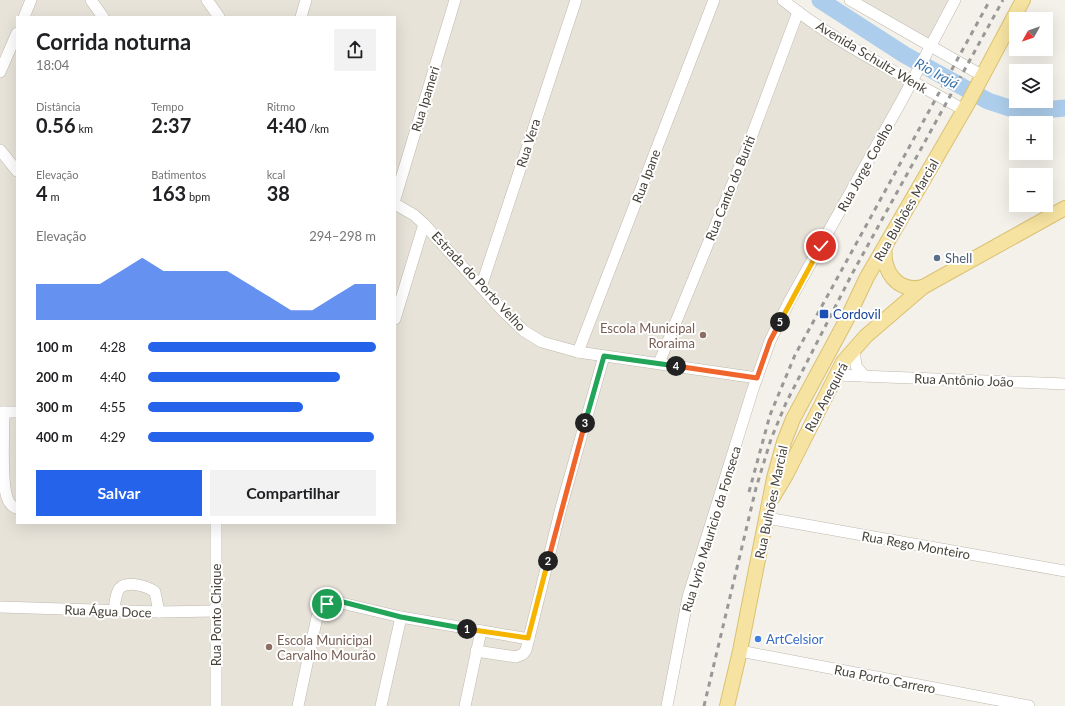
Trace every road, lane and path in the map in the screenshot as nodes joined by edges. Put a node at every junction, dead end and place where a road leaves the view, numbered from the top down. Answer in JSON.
{"nodes":[{"id":1,"x":31,"y":0,"type":"edge"},
{"id":2,"x":91,"y":0,"type":"edge"},
{"id":3,"x":207,"y":0,"type":"edge"},
{"id":4,"x":306,"y":0,"type":"edge"},
{"id":5,"x":455,"y":0,"type":"edge"},
{"id":6,"x":576,"y":0,"type":"edge"},
{"id":7,"x":714,"y":0,"type":"edge"},
{"id":8,"x":783,"y":0,"type":"edge"},
{"id":9,"x":850,"y":0,"type":"edge"},
{"id":10,"x":955,"y":0,"type":"edge"},
{"id":11,"x":1023,"y":0,"type":"edge"},
{"id":12,"x":798,"y":12,"type":"junction"},
{"id":13,"x":24,"y":16,"type":"edge"},
{"id":14,"x":102,"y":16,"type":"edge"},
{"id":15,"x":218,"y":16,"type":"edge"},
{"id":16,"x":301,"y":16,"type":"edge"},
{"id":17,"x":16,"y":35,"type":"edge"},
{"id":18,"x":928,"y":51,"type":"junction"},
{"id":19,"x":0,"y":72,"type":"edge"},
{"id":20,"x":914,"y":78,"type":"junction"},
{"id":21,"x":981,"y":79,"type":"junction"},
{"id":22,"x":966,"y":106,"type":"junction"},
{"id":23,"x":0,"y":150,"type":"edge"},
{"id":24,"x":16,"y":170,"type":"edge"},
{"id":25,"x":396,"y":196,"type":"edge"},
{"id":26,"x":396,"y":205,"type":"edge"},
{"id":27,"x":1065,"y":208,"type":"edge"},
{"id":28,"x":424,"y":224,"type":"junction"},
{"id":29,"x":885,"y":247,"type":"junction"},
{"id":30,"x":481,"y":287,"type":"junction"},
{"id":31,"x":923,"y":288,"type":"junction"},
{"id":32,"x":396,"y":316,"type":"edge"},
{"id":33,"x":854,"y":348,"type":"junction"},
{"id":34,"x":578,"y":352,"type":"junction"},
{"id":35,"x":604,"y":356,"type":"junction"},
{"id":36,"x":659,"y":363,"type":"junction"},
{"id":37,"x":836,"y":375,"type":"junction"},
{"id":38,"x":864,"y":376,"type":"junction"},
{"id":39,"x":757,"y":378,"type":"junction"},
{"id":40,"x":1065,"y":384,"type":"edge"},
{"id":41,"x":2,"y":412,"type":"edge"},
{"id":42,"x":16,"y":412,"type":"edge"},
{"id":43,"x":770,"y":502,"type":"junction"},
{"id":44,"x":16,"y":508,"type":"edge"},
{"id":45,"x":767,"y":518,"type":"junction"},
{"id":46,"x":216,"y":524,"type":"edge"},
{"id":47,"x":1065,"y":571,"type":"edge"},
{"id":48,"x":0,"y":607,"type":"edge"},
{"id":49,"x":114,"y":611,"type":"junction"},
{"id":50,"x":215,"y":611,"type":"junction"},
{"id":51,"x":159,"y":612,"type":"junction"},
{"id":52,"x":401,"y":617,"type":"junction"},
{"id":53,"x":481,"y":631,"type":"junction"},
{"id":54,"x":528,"y":638,"type":"junction"},
{"id":55,"x":476,"y":651,"type":"junction"},
{"id":56,"x":740,"y":652,"type":"junction"},
{"id":57,"x":216,"y":706,"type":"edge"},
{"id":58,"x":298,"y":706,"type":"edge"},
{"id":59,"x":381,"y":706,"type":"edge"},
{"id":60,"x":465,"y":706,"type":"edge"},
{"id":61,"x":667,"y":706,"type":"edge"},
{"id":62,"x":727,"y":706,"type":"edge"},
{"id":63,"x":1029,"y":706,"type":"edge"}],
"edges":[{"from":1,"to":13,"type":"street"},
{"from":2,"to":14,"type":"street"},
{"from":3,"to":15,"type":"street"},
{"from":4,"to":16,"type":"street"},
{"from":5,"to":25,"type":"street","name":"Rua Ipameri"},
{"from":6,"to":30,"type":"street","name":"Rua Vera"},
{"from":7,"to":34,"type":"street","name":"Rua Ipane"},
{"from":8,"to":12,"type":"street","name":"Avenida Schultz Wenk"},
{"from":9,"to":18,"type":"street"},
{"from":10,"to":18,"type":"street","name":"Rua Jorge Coelho"},
{"from":11,"to":21,"type":"main road","name":"Rua Bulhões Marcial"},
{"from":12,"to":20,"type":"street","name":"Avenida Schultz Wenk"},
{"from":12,"to":36,"type":"street","name":"Rua Canto do Buriti"},
{"from":17,"to":19,"type":"street"},
{"from":18,"to":20,"type":"street","name":"Rua Jorge Coelho"},
{"from":18,"to":21,"type":"street"},
{"from":20,"to":22,"type":"street","name":"Avenida Schultz Wenk"},
{"from":20,"to":39,"type":"street","name":"Rua Jorge Coelho"},
{"from":21,"to":22,"type":"main road","name":"Rua Bulhões Marcial"},
{"from":22,"to":29,"type":"main road","name":"Rua Bulhões Marcial"},
{"from":23,"to":24,"type":"street"},
{"from":26,"to":28,"type":"street","name":"Estrada do Porto Velho"},
{"from":27,"to":31,"type":"main road","name":"Rua Anequirá"},
{"from":28,"to":30,"type":"street","name":"Estrada do Porto Velho"},
{"from":28,"to":32,"type":"street"},
{"from":29,"to":31,"type":"main road"},
{"from":29,"to":43,"type":"main road","name":"Rua Bulhões Marcial"},
{"from":30,"to":34,"type":"street","name":"Estrada do Porto Velho"},
{"from":31,"to":33,"type":"main road","name":"Rua Anequirá"},
{"from":33,"to":37,"type":"main road","name":"Rua Anequirá"},
{"from":33,"to":38,"type":"street"},
{"from":34,"to":35,"type":"street","name":"Estrada do Porto Velho"},
{"from":35,"to":36,"type":"street","name":"Estrada do Porto Velho"},
{"from":35,"to":54,"type":"street"},
{"from":36,"to":39,"type":"street","name":"Estrada do Porto Velho"},
{"from":37,"to":38,"type":"street","name":"Rua Antônio João"},
{"from":37,"to":43,"type":"main road","name":"Rua Anequirá"},
{"from":38,"to":40,"type":"street","name":"Rua Antônio João"},
{"from":39,"to":61,"type":"street","name":"Rua Lyrio Mauricio da Fonseca"},
{"from":41,"to":42,"type":"street"},
{"from":41,"to":44,"type":"street"},
{"from":43,"to":45,"type":"main road","name":"Rua Bulhões Marcial"},
{"from":45,"to":47,"type":"street","name":"Rua Rego Monteiro"},
{"from":45,"to":56,"type":"main road","name":"Rua Bulhões Marcial"},
{"from":46,"to":50,"type":"street","name":"Rua Ponto Chique"},
{"from":48,"to":49,"type":"street","name":"Rua Água Doce"},
{"from":49,"to":51,"type":"street","name":"Rua Água Doce"},
{"from":49,"to":51,"type":"street"},
{"from":50,"to":51,"type":"street","name":"Rua Água Doce"},
{"from":50,"to":57,"type":"street","name":"Rua Ponto Chique"},
{"from":52,"to":53,"type":"street"},
{"from":52,"to":58,"type":"street"},
{"from":52,"to":59,"type":"street"},
{"from":53,"to":54,"type":"street"},
{"from":53,"to":55,"type":"street"},
{"from":54,"to":55,"type":"street"},
{"from":55,"to":60,"type":"street"},
{"from":56,"to":62,"type":"main road","name":"Rua Bulhões Marcial"},
{"from":56,"to":63,"type":"street","name":"Rua Porto Carrero"}]}
